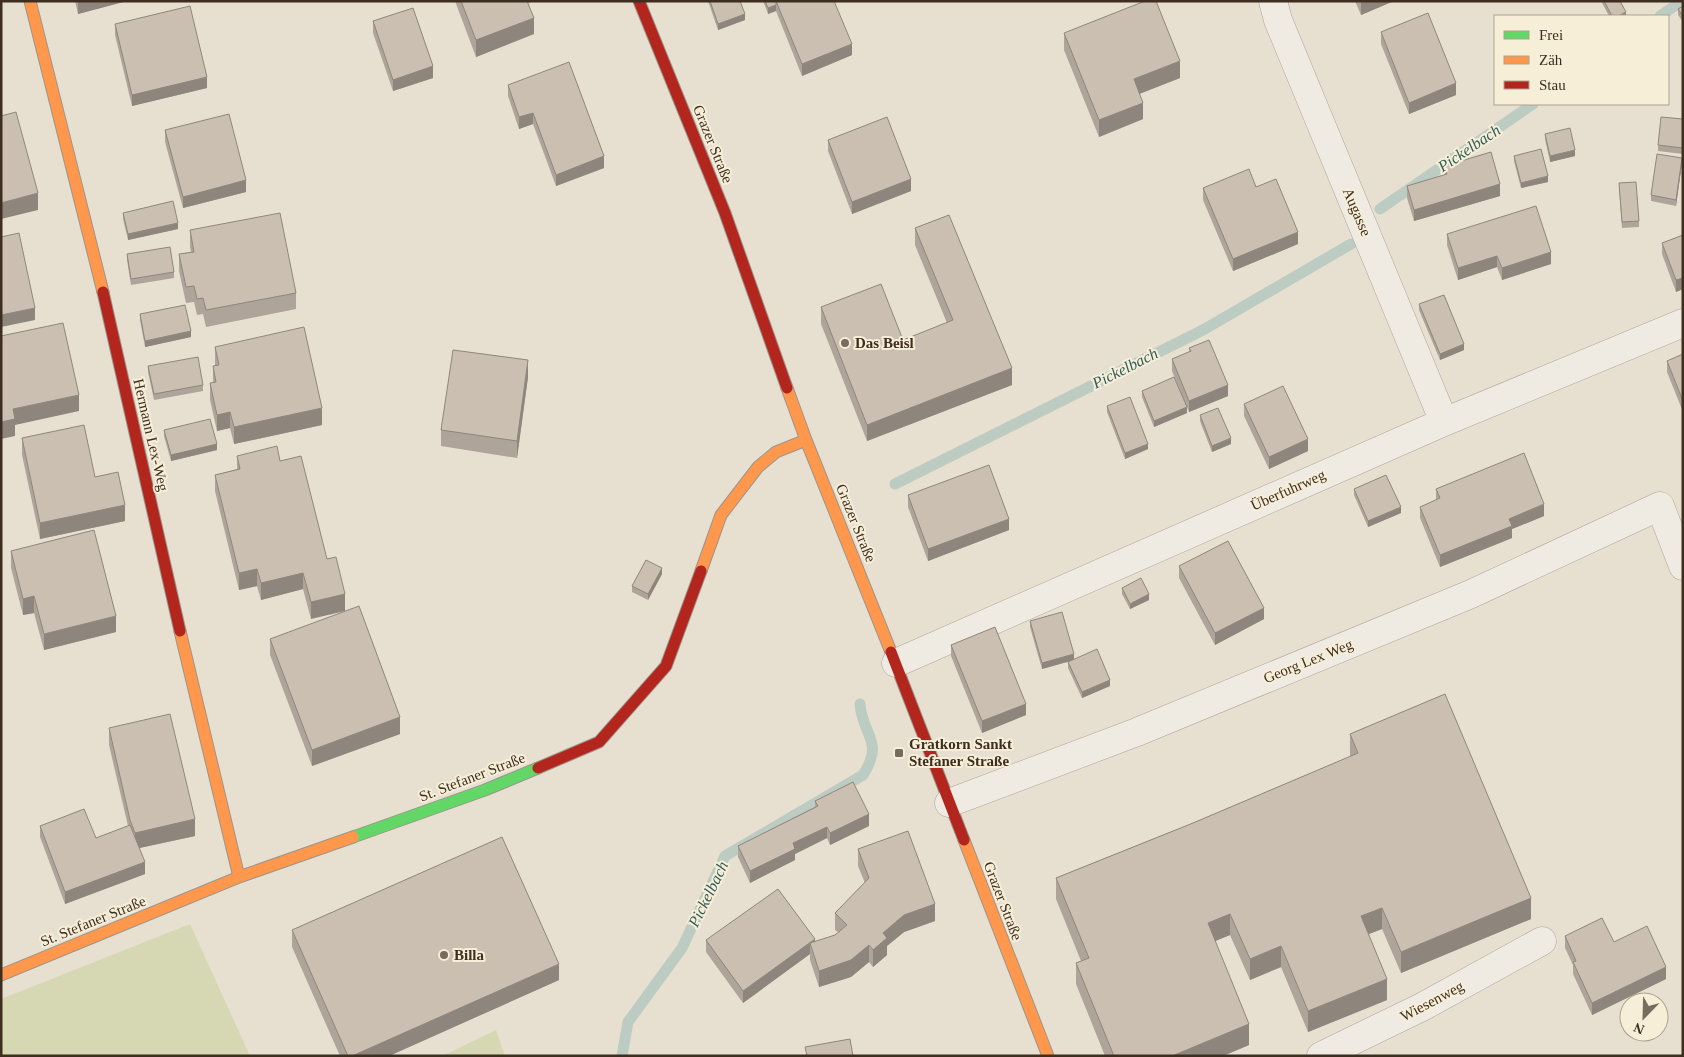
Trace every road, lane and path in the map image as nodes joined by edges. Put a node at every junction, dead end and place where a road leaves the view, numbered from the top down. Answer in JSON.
{"nodes":[{"id":1,"x":30,"y":1,"type":"edge"},
{"id":2,"x":638,"y":1,"type":"edge"},
{"id":3,"x":1273,"y":1,"type":"edge"},
{"id":4,"x":1683,"y":323,"type":"edge"},
{"id":5,"x":1444,"y":422,"type":"junction"},
{"id":6,"x":806,"y":440,"type":"junction"},
{"id":7,"x":1683,"y":566,"type":"edge"},
{"id":8,"x":896,"y":663,"type":"junction"},
{"id":9,"x":949,"y":802,"type":"junction"},
{"id":10,"x":239,"y":877,"type":"junction"},
{"id":11,"x":1542,"y":941,"type":"dead end"},
{"id":12,"x":1,"y":975,"type":"edge"},
{"id":13,"x":1048,"y":1056,"type":"edge"},
{"id":14,"x":1321,"y":1056,"type":"edge"}],
"edges":[{"from":1,"to":10,"type":"street","name":"Hermann Lex-Weg"},
{"from":2,"to":6,"type":"street","name":"Grazer Straße"},
{"from":3,"to":5,"type":"street","name":"Augasse"},
{"from":4,"to":5,"type":"street","name":"Überfuhrweg"},
{"from":5,"to":8,"type":"street","name":"Überfuhrweg"},
{"from":6,"to":8,"type":"street","name":"Grazer Straße"},
{"from":6,"to":10,"type":"street","name":"St. Stefaner Straße"},
{"from":7,"to":9,"type":"street","name":"Georg Lex Weg"},
{"from":8,"to":9,"type":"street","name":"Grazer Straße"},
{"from":9,"to":13,"type":"street","name":"Grazer Straße"},
{"from":10,"to":12,"type":"street","name":"St. Stefaner Straße"},
{"from":11,"to":14,"type":"street","name":"Wiesenweg"}]}
